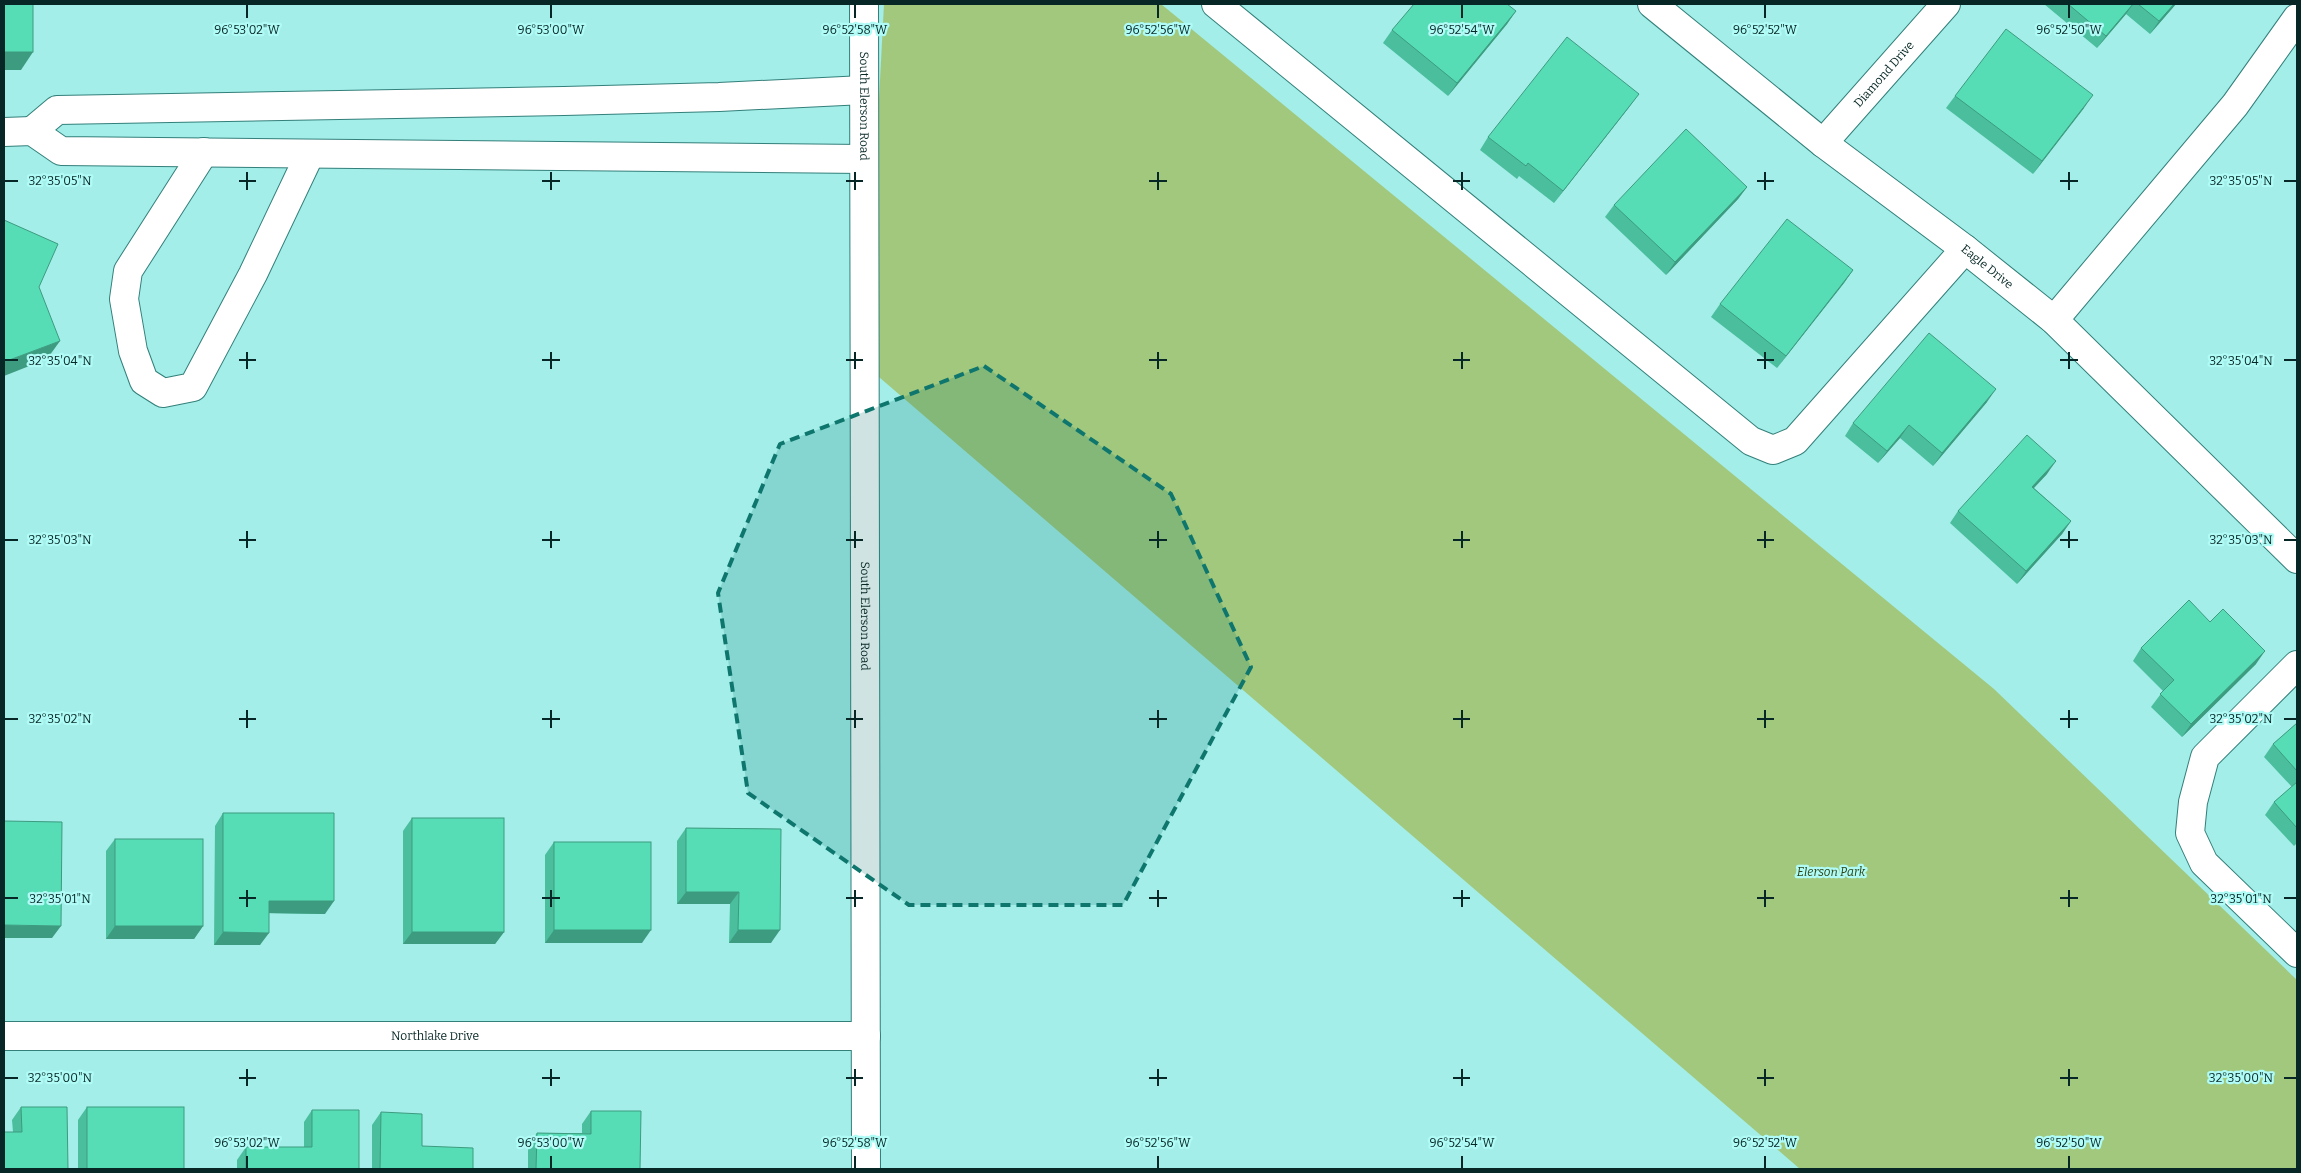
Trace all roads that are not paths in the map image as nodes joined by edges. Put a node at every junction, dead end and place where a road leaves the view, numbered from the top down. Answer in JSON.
{"nodes":[{"id":1,"x":864,"y":4,"type":"edge"},
{"id":2,"x":1216,"y":4,"type":"edge"},
{"id":3,"x":1652,"y":4,"type":"edge"},
{"id":4,"x":1946,"y":4,"type":"edge"},
{"id":5,"x":2297,"y":18,"type":"edge"},
{"id":6,"x":864,"y":90,"type":"junction"},
{"id":7,"x":32,"y":131,"type":"junction"},
{"id":8,"x":4,"y":132,"type":"edge"},
{"id":9,"x":1823,"y":143,"type":"junction"},
{"id":10,"x":204,"y":152,"type":"junction"},
{"id":11,"x":310,"y":154,"type":"junction"},
{"id":12,"x":864,"y":159,"type":"junction"},
{"id":13,"x":1965,"y":249,"type":"junction"},
{"id":14,"x":2054,"y":320,"type":"junction"},
{"id":15,"x":2297,"y":559,"type":"edge"},
{"id":16,"x":2297,"y":665,"type":"edge"},
{"id":17,"x":2297,"y":953,"type":"edge"},
{"id":18,"x":4,"y":1036,"type":"edge"},
{"id":19,"x":866,"y":1036,"type":"junction"},
{"id":20,"x":866,"y":1169,"type":"edge"}],
"edges":[{"from":1,"to":6,"type":"street","name":"South Elerson Road"},
{"from":2,"to":13,"type":"street"},
{"from":3,"to":9,"type":"street","name":"Eagle Drive"},
{"from":4,"to":9,"type":"street","name":"Diamond Drive"},
{"from":5,"to":14,"type":"street"},
{"from":6,"to":7,"type":"street"},
{"from":6,"to":12,"type":"street","name":"South Elerson Road"},
{"from":7,"to":8,"type":"street"},
{"from":7,"to":10,"type":"street"},
{"from":9,"to":13,"type":"street","name":"Eagle Drive"},
{"from":10,"to":11,"type":"street"},
{"from":10,"to":11,"type":"street"},
{"from":11,"to":12,"type":"street"},
{"from":12,"to":19,"type":"street","name":"South Elerson Road"},
{"from":13,"to":14,"type":"street","name":"Eagle Drive"},
{"from":14,"to":15,"type":"street","name":"Eagle Drive"},
{"from":16,"to":17,"type":"street"},
{"from":18,"to":19,"type":"street","name":"Northlake Drive"},
{"from":19,"to":20,"type":"street","name":"South Elerson Road"}]}
